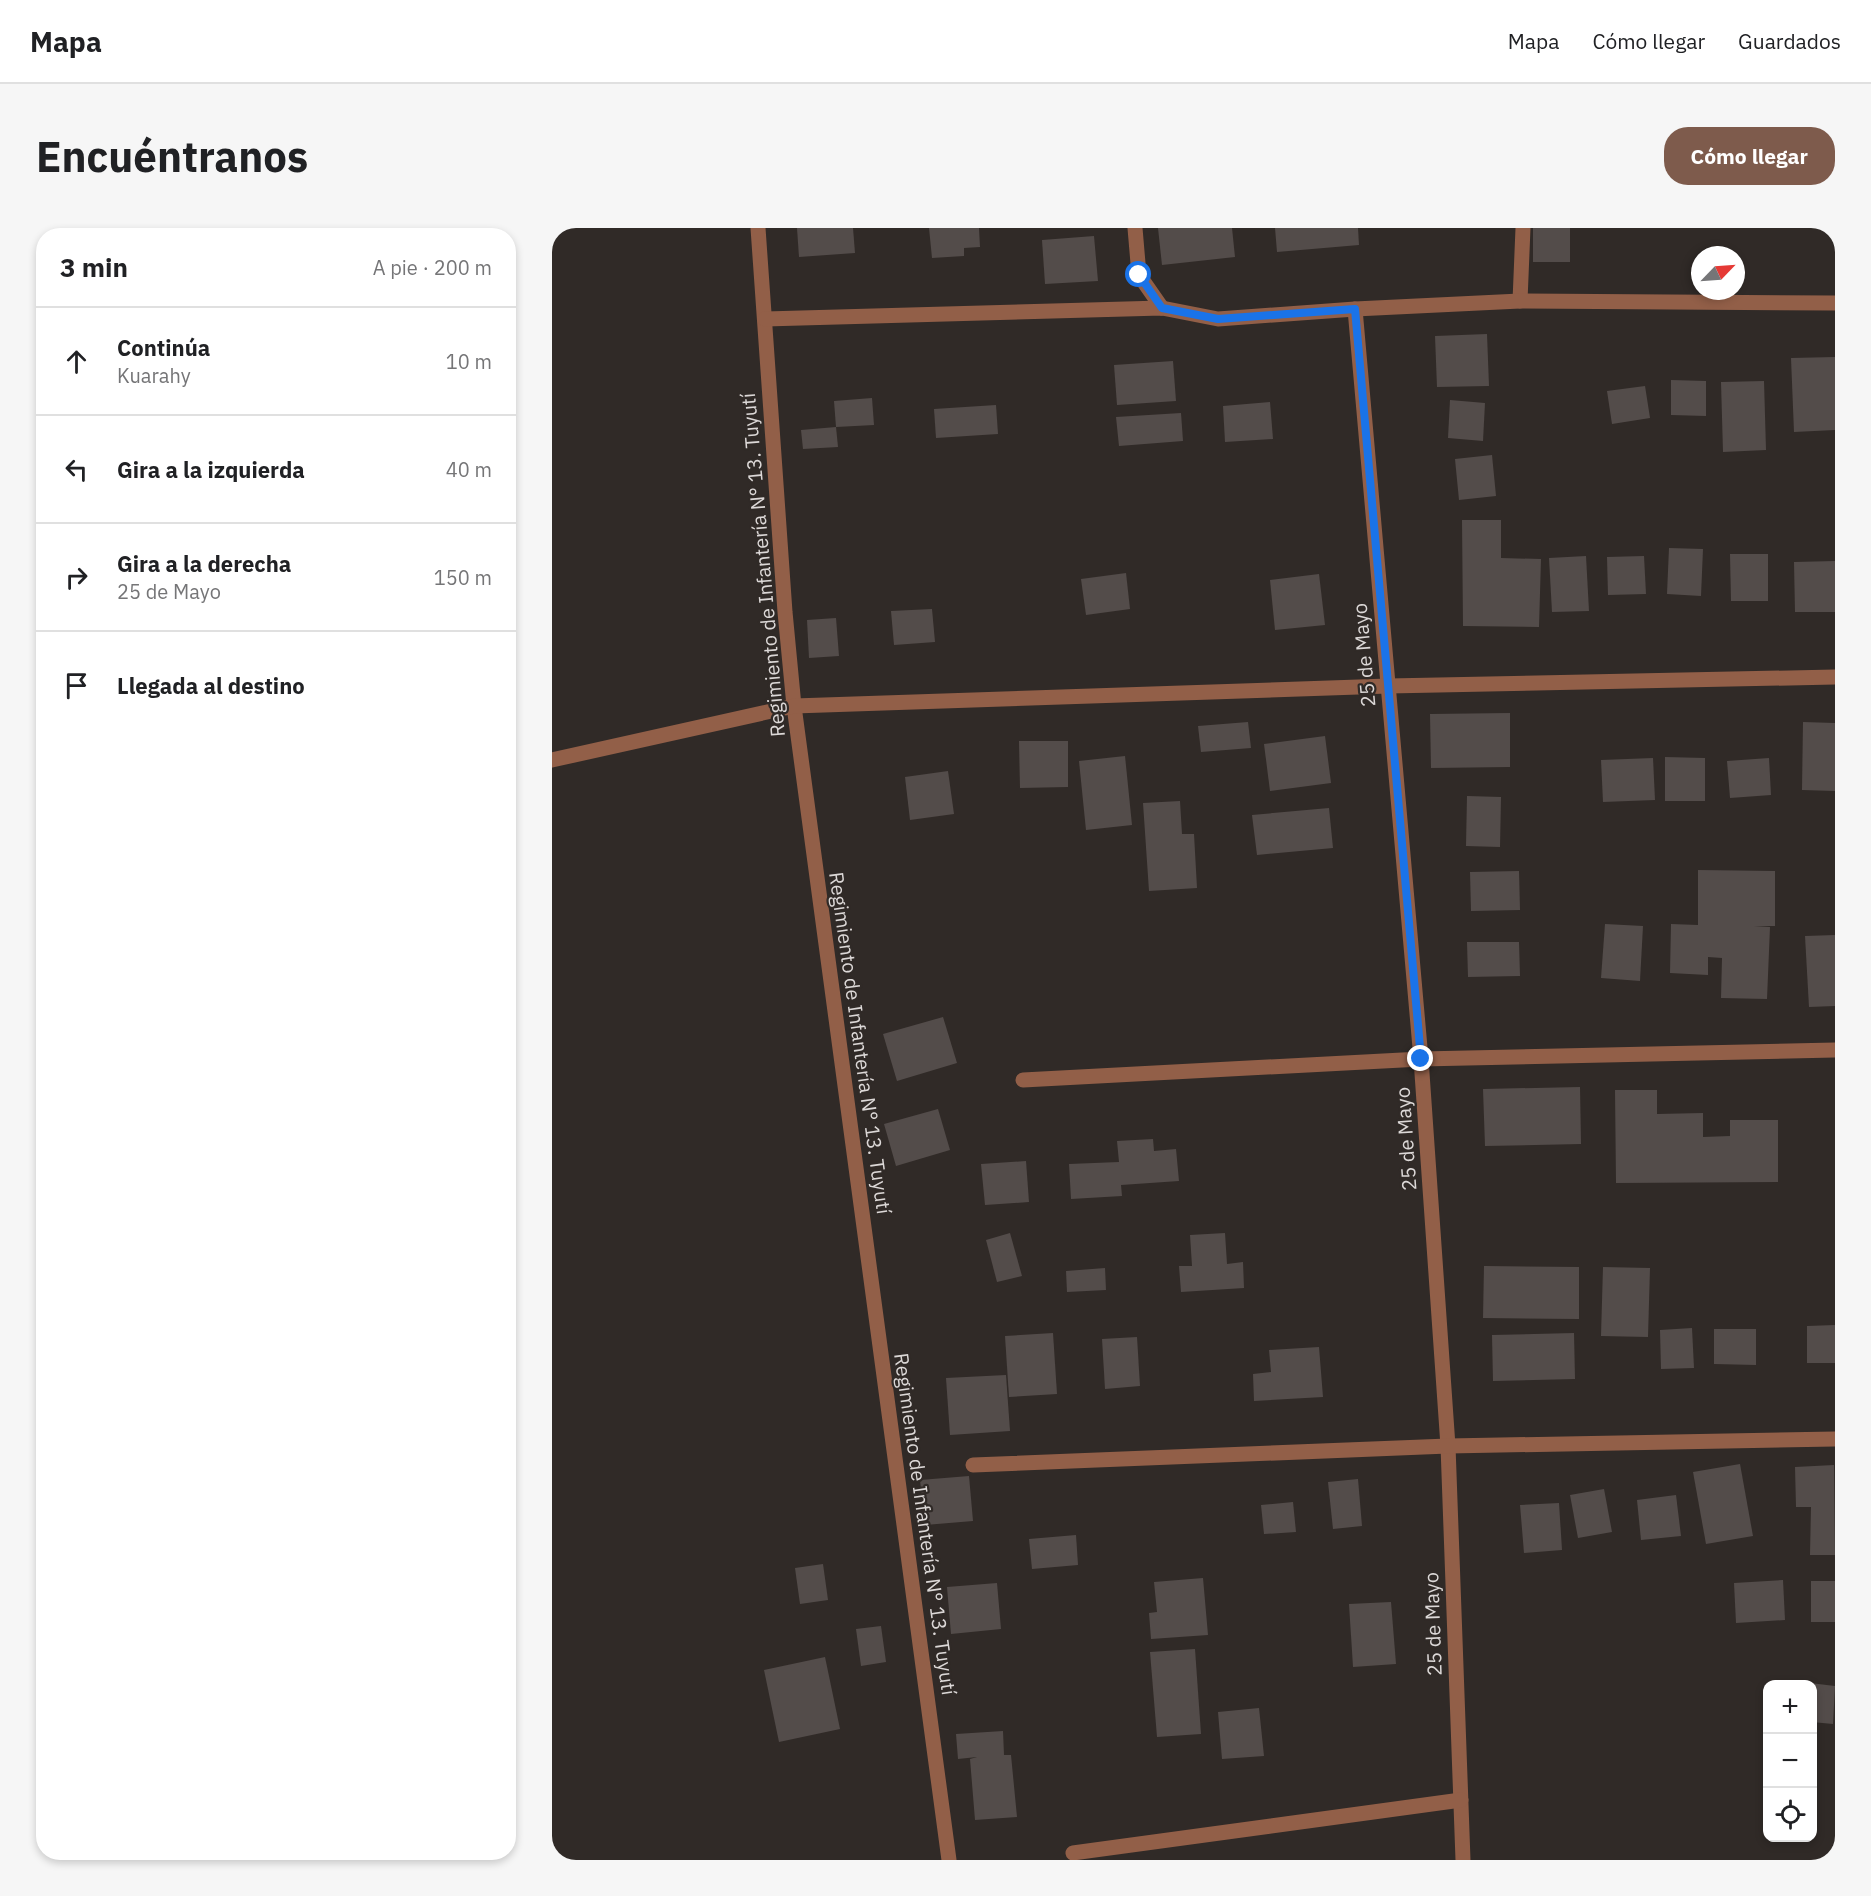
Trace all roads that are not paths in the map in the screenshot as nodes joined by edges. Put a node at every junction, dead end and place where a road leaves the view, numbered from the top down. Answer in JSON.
{"nodes":[{"id":1,"x":758,"y":228,"type":"edge"},
{"id":2,"x":1135,"y":228,"type":"edge"},
{"id":3,"x":1523,"y":228,"type":"edge"},
{"id":4,"x":1520,"y":301,"type":"junction"},
{"id":5,"x":1835,"y":303,"type":"edge"},
{"id":6,"x":1162,"y":308,"type":"junction"},
{"id":7,"x":1355,"y":309,"type":"junction"},
{"id":8,"x":765,"y":320,"type":"junction"},
{"id":9,"x":1835,"y":677,"type":"edge"},
{"id":10,"x":1388,"y":686,"type":"junction"},
{"id":11,"x":794,"y":706,"type":"junction"},
{"id":12,"x":552,"y":760,"type":"edge"},
{"id":13,"x":1835,"y":1050,"type":"edge"},
{"id":14,"x":1421,"y":1059,"type":"junction"},
{"id":15,"x":1023,"y":1080,"type":"dead end"},
{"id":16,"x":1835,"y":1439,"type":"edge"},
{"id":17,"x":1448,"y":1446,"type":"junction"},
{"id":18,"x":973,"y":1466,"type":"dead end"},
{"id":19,"x":1461,"y":1800,"type":"junction"},
{"id":20,"x":1073,"y":1853,"type":"dead end"},
{"id":21,"x":950,"y":1860,"type":"edge"},
{"id":22,"x":1463,"y":1860,"type":"edge"}],
"edges":[{"from":1,"to":8,"type":"street","name":"Regimiento de Infantería N° 13. Tuyutí"},
{"from":2,"to":6,"type":"street"},
{"from":3,"to":4,"type":"street"},
{"from":4,"to":5,"type":"street"},
{"from":4,"to":7,"type":"street"},
{"from":6,"to":7,"type":"street"},
{"from":6,"to":8,"type":"street"},
{"from":7,"to":10,"type":"street","name":"25 de Mayo"},
{"from":8,"to":11,"type":"street","name":"Regimiento de Infantería N° 13. Tuyutí"},
{"from":9,"to":10,"type":"street"},
{"from":10,"to":11,"type":"street"},
{"from":10,"to":14,"type":"street","name":"25 de Mayo"},
{"from":11,"to":12,"type":"street"},
{"from":11,"to":21,"type":"street","name":"Regimiento de Infantería N° 13. Tuyutí"},
{"from":13,"to":14,"type":"street"},
{"from":14,"to":15,"type":"street"},
{"from":14,"to":17,"type":"street","name":"25 de Mayo"},
{"from":16,"to":17,"type":"street"},
{"from":17,"to":18,"type":"street"},
{"from":17,"to":19,"type":"street","name":"25 de Mayo"},
{"from":19,"to":20,"type":"street"},
{"from":19,"to":22,"type":"street","name":"25 de Mayo"}]}
